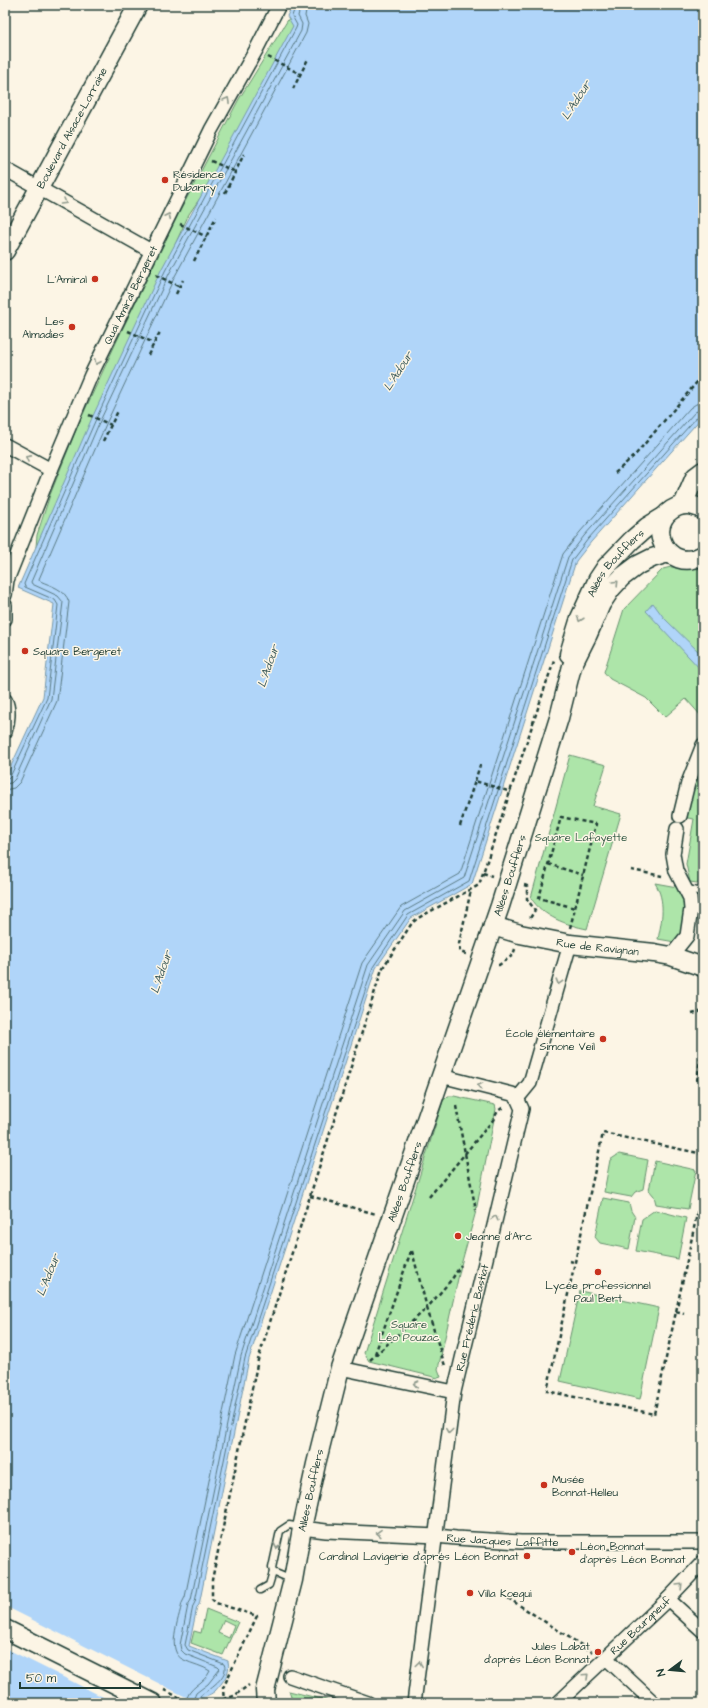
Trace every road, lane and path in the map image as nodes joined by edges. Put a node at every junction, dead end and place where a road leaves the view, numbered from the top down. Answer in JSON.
{"nodes":[{"id":1,"x":138,"y":5,"type":"edge"},
{"id":2,"x":278,"y":5,"type":"edge"},
{"id":3,"x":256,"y":50,"type":"junction"},
{"id":4,"x":308,"y":59,"type":"dead end"},
{"id":5,"x":300,"y":74,"type":"junction"},
{"id":6,"x":293,"y":88,"type":"dead end"},
{"id":7,"x":198,"y":154,"type":"junction"},
{"id":8,"x":244,"y":154,"type":"dead end"},
{"id":9,"x":5,"y":169,"type":"edge"},
{"id":10,"x":236,"y":172,"type":"junction"},
{"id":11,"x":39,"y":188,"type":"junction"},
{"id":12,"x":226,"y":193,"type":"dead end"},
{"id":13,"x":216,"y":217,"type":"dead end"},
{"id":14,"x":167,"y":218,"type":"junction"},
{"id":15,"x":206,"y":237,"type":"junction"},
{"id":16,"x":151,"y":251,"type":"junction"},
{"id":17,"x":5,"y":252,"type":"edge"},
{"id":18,"x":194,"y":261,"type":"dead end"},
{"id":19,"x":143,"y":268,"type":"junction"},
{"id":20,"x":183,"y":280,"type":"dead end"},
{"id":21,"x":180,"y":287,"type":"junction"},
{"id":22,"x":176,"y":294,"type":"dead end"},
{"id":23,"x":115,"y":324,"type":"junction"},
{"id":24,"x":160,"y":332,"type":"dead end"},
{"id":25,"x":154,"y":343,"type":"junction"},
{"id":26,"x":148,"y":355,"type":"dead end"},
{"id":27,"x":703,"y":375,"type":"edge"},
{"id":28,"x":76,"y":409,"type":"junction"},
{"id":29,"x":118,"y":411,"type":"dead end"},
{"id":30,"x":111,"y":425,"type":"junction"},
{"id":31,"x":102,"y":441,"type":"dead end"},
{"id":32,"x":5,"y":445,"type":"edge"},
{"id":33,"x":51,"y":470,"type":"junction"},
{"id":34,"x":703,"y":471,"type":"edge"},
{"id":35,"x":615,"y":473,"type":"dead end"},
{"id":36,"x":683,"y":505,"type":"junction"},
{"id":37,"x":703,"y":510,"type":"edge"},
{"id":38,"x":665,"y":516,"type":"junction"},
{"id":39,"x":670,"y":554,"type":"junction"},
{"id":40,"x":701,"y":558,"type":"edge"},
{"id":41,"x":5,"y":594,"type":"edge"},
{"id":42,"x":5,"y":605,"type":"edge"},
{"id":43,"x":5,"y":619,"type":"edge"},
{"id":44,"x":572,"y":666,"type":"junction"},
{"id":45,"x":5,"y":700,"type":"edge"},
{"id":46,"x":5,"y":732,"type":"edge"},
{"id":47,"x":703,"y":745,"type":"edge"},
{"id":48,"x":480,"y":765,"type":"dead end"},
{"id":49,"x":475,"y":781,"type":"junction"},
{"id":50,"x":511,"y":792,"type":"dead end"},
{"id":51,"x":460,"y":826,"type":"dead end"},
{"id":52,"x":548,"y":864,"type":"junction"},
{"id":53,"x":631,"y":870,"type":"dead end"},
{"id":54,"x":483,"y":873,"type":"dead end"},
{"id":55,"x":583,"y":874,"type":"junction"},
{"id":56,"x":683,"y":884,"type":"junction"},
{"id":57,"x":472,"y":890,"type":"junction"},
{"id":58,"x":703,"y":892,"type":"edge"},
{"id":59,"x":575,"y":908,"type":"junction"},
{"id":60,"x":493,"y":926,"type":"junction"},
{"id":61,"x":520,"y":934,"type":"junction"},
{"id":62,"x":570,"y":944,"type":"junction"},
{"id":63,"x":671,"y":956,"type":"junction"},
{"id":64,"x":481,"y":959,"type":"junction"},
{"id":65,"x":703,"y":967,"type":"edge"},
{"id":66,"x":703,"y":1011,"type":"edge"},
{"id":67,"x":692,"y":1014,"type":"dead end"},
{"id":68,"x":703,"y":1038,"type":"edge"},
{"id":69,"x":441,"y":1076,"type":"junction"},
{"id":70,"x":697,"y":1081,"type":"dead end"},
{"id":71,"x":517,"y":1098,"type":"junction"},
{"id":72,"x":456,"y":1106,"type":"dead end"},
{"id":73,"x":466,"y":1152,"type":"junction"},
{"id":74,"x":703,"y":1154,"type":"edge"},
{"id":75,"x":703,"y":1186,"type":"edge"},
{"id":76,"x":310,"y":1196,"type":"junction"},
{"id":77,"x":429,"y":1197,"type":"dead end"},
{"id":78,"x":476,"y":1211,"type":"dead end"},
{"id":79,"x":391,"y":1218,"type":"junction"},
{"id":80,"x":569,"y":1261,"type":"dead end"},
{"id":81,"x":575,"y":1262,"type":"junction"},
{"id":82,"x":460,"y":1265,"type":"dead end"},
{"id":83,"x":427,"y":1308,"type":"junction"},
{"id":84,"x":676,"y":1311,"type":"junction"},
{"id":85,"x":684,"y":1313,"type":"dead end"},
{"id":86,"x":375,"y":1355,"type":"junction"},
{"id":87,"x":340,"y":1368,"type":"junction"},
{"id":88,"x":361,"y":1372,"type":"junction"},
{"id":89,"x":449,"y":1391,"type":"junction"},
{"id":90,"x":302,"y":1528,"type":"junction"},
{"id":91,"x":437,"y":1536,"type":"junction"},
{"id":92,"x":703,"y":1542,"type":"edge"},
{"id":93,"x":703,"y":1562,"type":"edge"},
{"id":94,"x":273,"y":1572,"type":"junction"},
{"id":95,"x":293,"y":1580,"type":"junction"},
{"id":96,"x":260,"y":1590,"type":"dead end"},
{"id":97,"x":508,"y":1598,"type":"dead end"},
{"id":98,"x":668,"y":1598,"type":"junction"},
{"id":99,"x":5,"y":1629,"type":"edge"},
{"id":100,"x":703,"y":1632,"type":"edge"},
{"id":101,"x":606,"y":1658,"type":"junction"},
{"id":102,"x":290,"y":1676,"type":"dead end"},
{"id":103,"x":251,"y":1680,"type":"dead end"},
{"id":104,"x":224,"y":1701,"type":"edge"},
{"id":105,"x":153,"y":1703,"type":"edge"},
{"id":106,"x":210,"y":1703,"type":"edge"},
{"id":107,"x":266,"y":1703,"type":"edge"},
{"id":108,"x":368,"y":1703,"type":"edge"},
{"id":109,"x":414,"y":1703,"type":"edge"},
{"id":110,"x":558,"y":1703,"type":"edge"},
{"id":111,"x":654,"y":1703,"type":"edge"}],
"edges":[{"from":1,"to":11,"type":"main road","name":"Boulevard Alsace-Lorraine"},
{"from":2,"to":3,"type":"street","name":"Quai Amiral Bergeret"},
{"from":3,"to":5,"type":"path"},
{"from":7,"to":3,"type":"street","name":"Quai Amiral Bergeret","one_way":true},
{"from":4,"to":5,"type":"path"},
{"from":5,"to":6,"type":"path"},
{"from":7,"to":10,"type":"path"},
{"from":14,"to":7,"type":"street","name":"Quai Amiral Bergeret","one_way":true},
{"from":8,"to":10,"type":"path"},
{"from":9,"to":11,"type":"street"},
{"from":10,"to":12,"type":"path"},
{"from":11,"to":16,"type":"street","one_way":true},
{"from":11,"to":17,"type":"main road","name":"Boulevard Alsace-Lorraine"},
{"from":13,"to":15,"type":"path"},
{"from":14,"to":15,"type":"path"},
{"from":14,"to":16,"type":"street","name":"Quai Amiral Bergeret"},
{"from":15,"to":18,"type":"path"},
{"from":16,"to":19,"type":"street","name":"Quai Amiral Bergeret"},
{"from":19,"to":21,"type":"path"},
{"from":19,"to":23,"type":"street","name":"Quai Amiral Bergeret"},
{"from":20,"to":21,"type":"path"},
{"from":21,"to":22,"type":"path"},
{"from":23,"to":25,"type":"path"},
{"from":23,"to":28,"type":"street","name":"Quai Amiral Bergeret","one_way":true},
{"from":24,"to":25,"type":"path"},
{"from":25,"to":26,"type":"path"},
{"from":27,"to":35,"type":"path"},
{"from":28,"to":30,"type":"path"},
{"from":28,"to":33,"type":"street","name":"Quai Amiral Bergeret"},
{"from":29,"to":30,"type":"path"},
{"from":30,"to":31,"type":"path"},
{"from":33,"to":32,"type":"street","one_way":true},
{"from":33,"to":41,"type":"street","name":"Quai Amiral Bergeret"},
{"from":34,"to":36,"type":"main road"},
{"from":36,"to":37,"type":"main road"},
{"from":36,"to":38,"type":"main road","name":"Allées Boufflers"},
{"from":38,"to":39,"type":"main road"},
{"from":38,"to":44,"type":"main road","name":"Allées Boufflers","one_way":true},
{"from":39,"to":40,"type":"main road"},
{"from":44,"to":39,"type":"main road","name":"Allées Boufflers","one_way":true},
{"from":42,"to":43,"type":"street"},
{"from":44,"to":60,"type":"main road","name":"Allées Boufflers"},
{"from":45,"to":46,"type":"street"},
{"from":47,"to":56,"type":"street"},
{"from":48,"to":49,"type":"path"},
{"from":49,"to":50,"type":"path"},
{"from":49,"to":51,"type":"path"},
{"from":52,"to":55,"type":"path"},
{"from":52,"to":55,"type":"path"},
{"from":52,"to":59,"type":"path"},
{"from":53,"to":56,"type":"path"},
{"from":54,"to":57,"type":"path"},
{"from":55,"to":59,"type":"path"},
{"from":56,"to":58,"type":"lane"},
{"from":56,"to":63,"type":"street"},
{"from":57,"to":64,"type":"path"},
{"from":57,"to":76,"type":"path"},
{"from":59,"to":62,"type":"path"},
{"from":60,"to":61,"type":"main road","name":"Rue de Ravignan"},
{"from":60,"to":64,"type":"main road","name":"Allées Boufflers"},
{"from":61,"to":62,"type":"main road","name":"Rue de Ravignan"},
{"from":61,"to":64,"type":"path"},
{"from":62,"to":63,"type":"main road","name":"Rue de Ravignan"},
{"from":62,"to":71,"type":"street","one_way":true},
{"from":63,"to":65,"type":"main road","name":"Rue de Ravignan"},
{"from":64,"to":69,"type":"main road","name":"Allées Boufflers"},
{"from":66,"to":67,"type":"path"},
{"from":68,"to":70,"type":"path"},
{"from":71,"to":69,"type":"street","one_way":true},
{"from":69,"to":79,"type":"main road","name":"Allées Boufflers"},
{"from":71,"to":73,"type":"path"},
{"from":89,"to":71,"type":"street","name":"Rue Frédéric Bastiat","one_way":true},
{"from":72,"to":73,"type":"path"},
{"from":73,"to":77,"type":"path"},
{"from":73,"to":78,"type":"path"},
{"from":74,"to":81,"type":"path"},
{"from":75,"to":84,"type":"path"},
{"from":76,"to":79,"type":"path"},
{"from":76,"to":104,"type":"path"},
{"from":79,"to":87,"type":"main road","name":"Allées Boufflers"},
{"from":80,"to":81,"type":"path"},
{"from":81,"to":84,"type":"path"},
{"from":82,"to":83,"type":"path"},
{"from":83,"to":86,"type":"path"},
{"from":83,"to":86,"type":"path"},
{"from":83,"to":89,"type":"path"},
{"from":84,"to":85,"type":"path"},
{"from":86,"to":88,"type":"path"},
{"from":87,"to":88,"type":"street"},
{"from":87,"to":90,"type":"main road","name":"Allées Boufflers"},
{"from":89,"to":88,"type":"street","one_way":true},
{"from":89,"to":91,"type":"street","name":"Rue Frédéric Bastiat","one_way":true},
{"from":91,"to":90,"type":"street","name":"Rue Jacques Laffitte","one_way":true},
{"from":90,"to":94,"type":"lane","one_way":true},
{"from":90,"to":95,"type":"main road","name":"Allées Boufflers"},
{"from":91,"to":92,"type":"street","name":"Rue Jacques Laffitte"},
{"from":109,"to":91,"type":"street","name":"Rue Frédéric Bastiat","one_way":true},
{"from":98,"to":93,"type":"street","name":"Rue Bourgneuf","one_way":true},
{"from":94,"to":95,"type":"lane"},
{"from":94,"to":96,"type":"lane"},
{"from":95,"to":107,"type":"main road","name":"Allées Boufflers"},
{"from":97,"to":101,"type":"path"},
{"from":98,"to":100,"type":"street"},
{"from":98,"to":101,"type":"street","name":"Rue Bourgneuf"},
{"from":99,"to":105,"type":"main road"},
{"from":110,"to":101,"type":"street","name":"Rue Bourgneuf","one_way":true},
{"from":101,"to":111,"type":"street"},
{"from":102,"to":108,"type":"street"},
{"from":103,"to":104,"type":"path"},
{"from":104,"to":106,"type":"path"}]}
